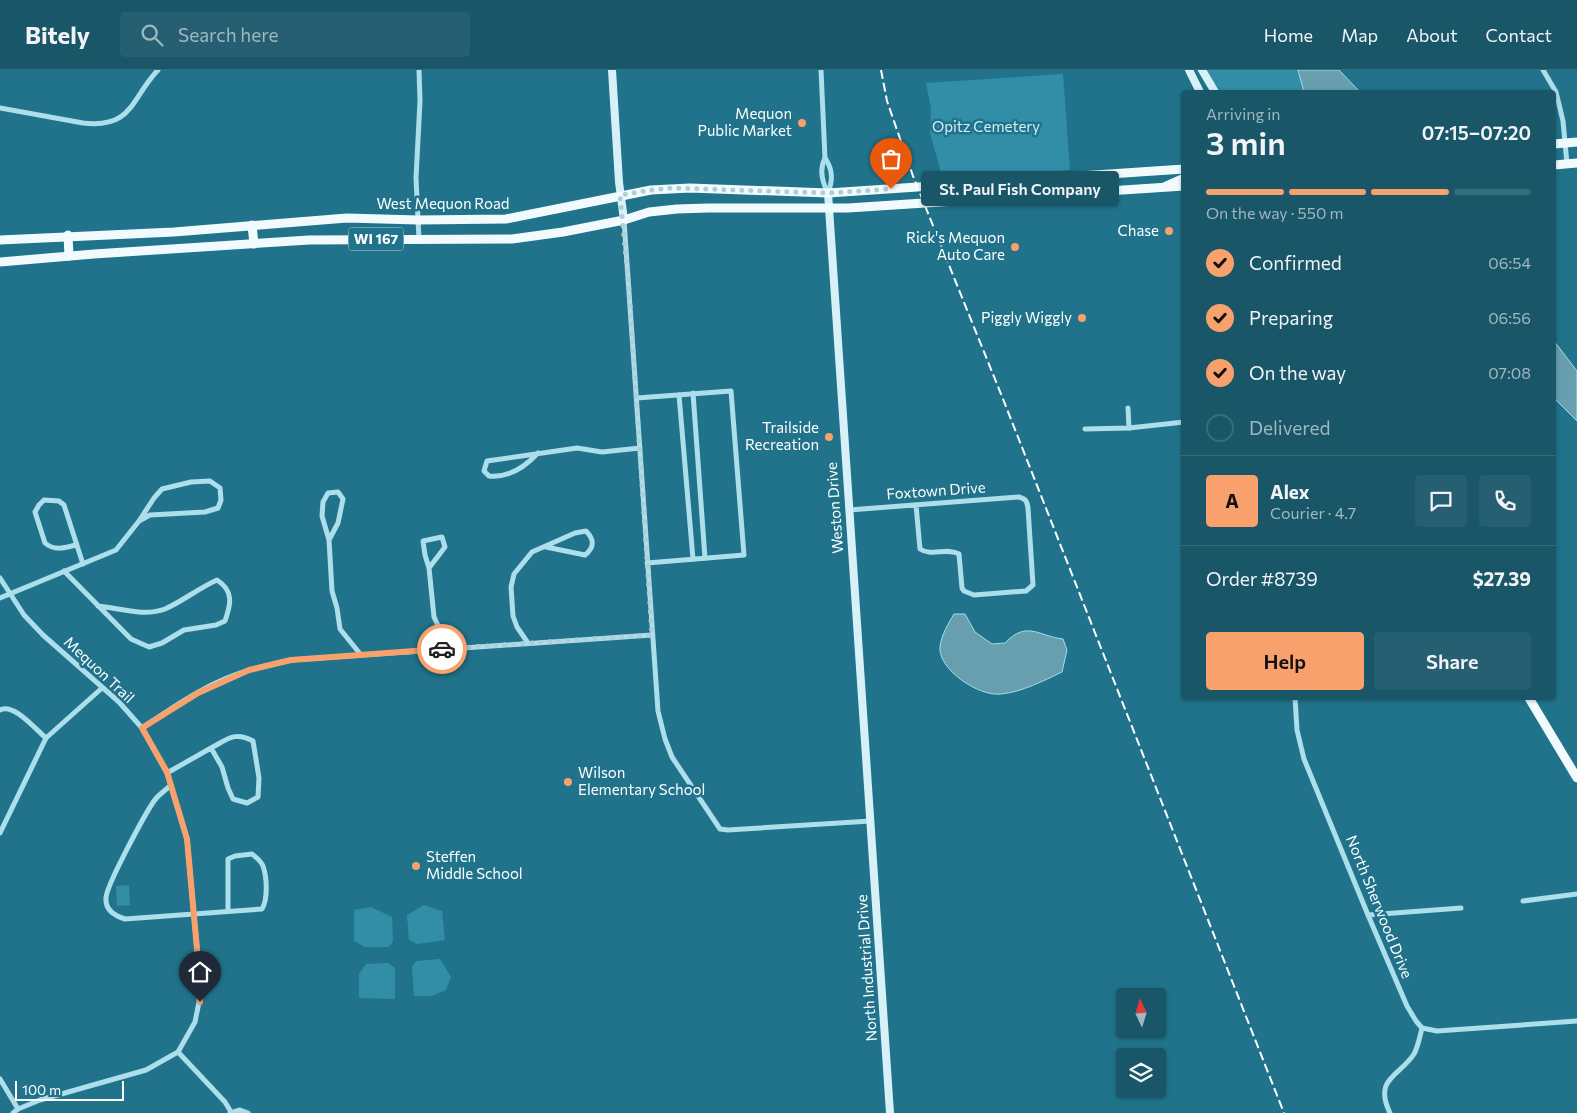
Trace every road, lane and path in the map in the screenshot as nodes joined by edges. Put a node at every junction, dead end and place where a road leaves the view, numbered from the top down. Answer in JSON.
{"nodes":[{"id":1,"x":158,"y":70,"type":"edge"},
{"id":2,"x":418,"y":70,"type":"edge"},
{"id":3,"x":612,"y":70,"type":"edge"},
{"id":4,"x":820,"y":70,"type":"edge"},
{"id":5,"x":1189,"y":70,"type":"edge"},
{"id":6,"x":1202,"y":70,"type":"edge"},
{"id":7,"x":1543,"y":70,"type":"edge"},
{"id":8,"x":1199,"y":90,"type":"edge"},
{"id":9,"x":1214,"y":90,"type":"edge"},
{"id":10,"x":1555,"y":90,"type":"edge"},
{"id":11,"x":1556,"y":92,"type":"edge"},
{"id":12,"x":0,"y":108,"type":"edge"},
{"id":13,"x":1577,"y":142,"type":"edge"},
{"id":14,"x":1566,"y":143,"type":"junction"},
{"id":15,"x":1556,"y":144,"type":"edge"},
{"id":16,"x":825,"y":158,"type":"junction"},
{"id":17,"x":1577,"y":163,"type":"edge"},
{"id":18,"x":1567,"y":164,"type":"junction"},
{"id":19,"x":1556,"y":165,"type":"edge"},
{"id":20,"x":1181,"y":169,"type":"edge"},
{"id":21,"x":1031,"y":179,"type":"junction"},
{"id":22,"x":1181,"y":179,"type":"edge"},
{"id":23,"x":1181,"y":186,"type":"edge"},
{"id":24,"x":1168,"y":187,"type":"junction"},
{"id":25,"x":1181,"y":189,"type":"edge"},
{"id":26,"x":828,"y":193,"type":"junction"},
{"id":27,"x":620,"y":195,"type":"junction"},
{"id":28,"x":1032,"y":196,"type":"junction"},
{"id":29,"x":828,"y":209,"type":"junction"},
{"id":30,"x":418,"y":220,"type":"junction"},
{"id":31,"x":624,"y":220,"type":"junction"},
{"id":32,"x":252,"y":225,"type":"junction"},
{"id":33,"x":68,"y":236,"type":"junction"},
{"id":34,"x":419,"y":239,"type":"junction"},
{"id":35,"x":0,"y":240,"type":"edge"},
{"id":36,"x":254,"y":244,"type":"junction"},
{"id":37,"x":69,"y":256,"type":"junction"},
{"id":38,"x":0,"y":262,"type":"edge"},
{"id":39,"x":693,"y":393,"type":"junction"},
{"id":40,"x":679,"y":395,"type":"junction"},
{"id":41,"x":637,"y":398,"type":"junction"},
{"id":42,"x":1128,"y":408,"type":"dead end"},
{"id":43,"x":1181,"y":422,"type":"edge"},
{"id":44,"x":1129,"y":428,"type":"junction"},
{"id":45,"x":1085,"y":429,"type":"dead end"},
{"id":46,"x":640,"y":448,"type":"junction"},
{"id":47,"x":538,"y":453,"type":"junction"},
{"id":48,"x":916,"y":505,"type":"junction"},
{"id":49,"x":849,"y":510,"type":"junction"},
{"id":50,"x":139,"y":521,"type":"junction"},
{"id":51,"x":328,"y":540,"type":"junction"},
{"id":52,"x":76,"y":545,"type":"junction"},
{"id":53,"x":546,"y":547,"type":"junction"},
{"id":54,"x":705,"y":558,"type":"junction"},
{"id":55,"x":692,"y":559,"type":"junction"},
{"id":56,"x":647,"y":563,"type":"junction"},
{"id":57,"x":83,"y":564,"type":"junction"},
{"id":58,"x":429,"y":568,"type":"junction"},
{"id":59,"x":64,"y":570,"type":"junction"},
{"id":60,"x":0,"y":578,"type":"edge"},
{"id":61,"x":9,"y":593,"type":"junction"},
{"id":62,"x":0,"y":598,"type":"edge"},
{"id":63,"x":98,"y":606,"type":"junction"},
{"id":64,"x":652,"y":635,"type":"junction"},
{"id":65,"x":528,"y":643,"type":"junction"},
{"id":66,"x":450,"y":649,"type":"junction"},
{"id":67,"x":361,"y":655,"type":"junction"},
{"id":68,"x":102,"y":688,"type":"junction"},
{"id":69,"x":1295,"y":700,"type":"edge"},
{"id":70,"x":1530,"y":700,"type":"edge"},
{"id":71,"x":0,"y":710,"type":"edge"},
{"id":72,"x":142,"y":728,"type":"junction"},
{"id":73,"x":46,"y":738,"type":"junction"},
{"id":74,"x":211,"y":748,"type":"junction"},
{"id":75,"x":167,"y":772,"type":"junction"},
{"id":76,"x":1577,"y":778,"type":"edge"},
{"id":77,"x":171,"y":785,"type":"junction"},
{"id":78,"x":871,"y":821,"type":"junction"},
{"id":79,"x":0,"y":833,"type":"edge"},
{"id":80,"x":1577,"y":894,"type":"edge"},
{"id":81,"x":1523,"y":901,"type":"dead end"},
{"id":82,"x":1461,"y":908,"type":"dead end"},
{"id":83,"x":228,"y":911,"type":"junction"},
{"id":84,"x":194,"y":915,"type":"junction"},
{"id":85,"x":1368,"y":915,"type":"junction"},
{"id":86,"x":1577,"y":1021,"type":"edge"},
{"id":87,"x":1422,"y":1028,"type":"junction"},
{"id":88,"x":178,"y":1052,"type":"junction"},
{"id":89,"x":0,"y":1079,"type":"edge"},
{"id":90,"x":16,"y":1111,"type":"edge"},
{"id":91,"x":231,"y":1112,"type":"edge"},
{"id":92,"x":248,"y":1113,"type":"edge"},
{"id":93,"x":890,"y":1113,"type":"edge"},
{"id":94,"x":1390,"y":1113,"type":"edge"}],
"edges":[{"from":1,"to":12,"type":"street"},
{"from":2,"to":30,"type":"street"},
{"from":3,"to":27,"type":"street"},
{"from":4,"to":16,"type":"street"},
{"from":5,"to":8,"type":"street"},
{"from":6,"to":9,"type":"street"},
{"from":7,"to":10,"type":"street"},
{"from":11,"to":14,"type":"street"},
{"from":13,"to":14,"type":"main road"},
{"from":14,"to":15,"type":"main road"},
{"from":14,"to":18,"type":"street"},
{"from":16,"to":26,"type":"street"},
{"from":16,"to":26,"type":"street"},
{"from":17,"to":18,"type":"main road"},
{"from":18,"to":19,"type":"main road"},
{"from":20,"to":21,"type":"main road","name":"West Mequon Road","number":"WI 167"},
{"from":21,"to":26,"type":"main road","name":"West Mequon Road","number":"WI 167"},
{"from":21,"to":28,"type":"main road"},
{"from":22,"to":24,"type":"main road"},
{"from":23,"to":24,"type":"main road","number":"WI 167"},
{"from":24,"to":25,"type":"main road"},
{"from":24,"to":28,"type":"main road","number":"WI 167"},
{"from":26,"to":27,"type":"main road","name":"West Mequon Road","number":"WI 167"},
{"from":26,"to":29,"type":"street","name":"Weston Drive"},
{"from":27,"to":30,"type":"main road","name":"West Mequon Road","number":"WI 167"},
{"from":27,"to":31,"type":"street"},
{"from":28,"to":29,"type":"main road","number":"WI 167"},
{"from":29,"to":31,"type":"main road","number":"WI 167"},
{"from":29,"to":49,"type":"street","name":"Weston Drive"},
{"from":30,"to":32,"type":"main road","name":"West Mequon Road","number":"WI 167"},
{"from":30,"to":34,"type":"street"},
{"from":31,"to":34,"type":"main road","number":"WI 167"},
{"from":31,"to":41,"type":"street"},
{"from":32,"to":33,"type":"main road","name":"West Mequon Road","number":"WI 167"},
{"from":32,"to":36,"type":"main road"},
{"from":33,"to":35,"type":"main road","name":"West Mequon Road","number":"WI 167"},
{"from":33,"to":37,"type":"main road"},
{"from":34,"to":36,"type":"main road","number":"WI 167"},
{"from":36,"to":37,"type":"main road","number":"WI 167"},
{"from":37,"to":38,"type":"main road","number":"WI 167"},
{"from":39,"to":40,"type":"street"},
{"from":39,"to":54,"type":"street"},
{"from":39,"to":54,"type":"street"},
{"from":40,"to":41,"type":"street"},
{"from":40,"to":55,"type":"street"},
{"from":41,"to":46,"type":"street"},
{"from":42,"to":44,"type":"street"},
{"from":43,"to":44,"type":"street"},
{"from":44,"to":45,"type":"street"},
{"from":46,"to":47,"type":"street"},
{"from":46,"to":56,"type":"street"},
{"from":47,"to":47,"type":"street"},
{"from":48,"to":48,"type":"street","name":"Foxtown Drive"},
{"from":48,"to":49,"type":"street","name":"Foxtown Drive"},
{"from":49,"to":78,"type":"street","name":"Weston Drive"},
{"from":50,"to":50,"type":"street"},
{"from":50,"to":57,"type":"street"},
{"from":51,"to":51,"type":"street"},
{"from":51,"to":67,"type":"street"},
{"from":52,"to":52,"type":"street"},
{"from":52,"to":57,"type":"street"},
{"from":53,"to":53,"type":"street"},
{"from":53,"to":65,"type":"street"},
{"from":54,"to":55,"type":"street"},
{"from":55,"to":56,"type":"street"},
{"from":56,"to":64,"type":"street"},
{"from":57,"to":59,"type":"street"},
{"from":58,"to":58,"type":"street"},
{"from":58,"to":66,"type":"street"},
{"from":59,"to":61,"type":"street"},
{"from":59,"to":63,"type":"street"},
{"from":60,"to":61,"type":"street","name":"Mequon Trail"},
{"from":61,"to":62,"type":"street"},
{"from":61,"to":68,"type":"street","name":"Mequon Trail"},
{"from":63,"to":63,"type":"street"},
{"from":64,"to":65,"type":"street"},
{"from":64,"to":78,"type":"street"},
{"from":65,"to":66,"type":"street"},
{"from":66,"to":67,"type":"street"},
{"from":67,"to":72,"type":"street"},
{"from":68,"to":72,"type":"street","name":"Mequon Trail"},
{"from":68,"to":73,"type":"street"},
{"from":69,"to":85,"type":"street","name":"North Sherwood Drive"},
{"from":70,"to":76,"type":"main road"},
{"from":71,"to":73,"type":"street"},
{"from":72,"to":75,"type":"street","name":"Mequon Trail"},
{"from":73,"to":79,"type":"street"},
{"from":74,"to":74,"type":"street"},
{"from":74,"to":75,"type":"street"},
{"from":75,"to":77,"type":"street","name":"Mequon Trail"},
{"from":77,"to":84,"type":"street","name":"Mequon Trail"},
{"from":77,"to":84,"type":"street"},
{"from":78,"to":93,"type":"street","name":"North Industrial Drive"},
{"from":80,"to":81,"type":"street"},
{"from":82,"to":85,"type":"street"},
{"from":83,"to":83,"type":"street"},
{"from":83,"to":84,"type":"street"},
{"from":84,"to":88,"type":"street","name":"Mequon Trail"},
{"from":85,"to":87,"type":"street","name":"North Sherwood Drive"},
{"from":86,"to":87,"type":"street"},
{"from":87,"to":94,"type":"street"},
{"from":88,"to":90,"type":"street"},
{"from":88,"to":91,"type":"street"},
{"from":89,"to":90,"type":"street"},
{"from":91,"to":92,"type":"street"}]}
